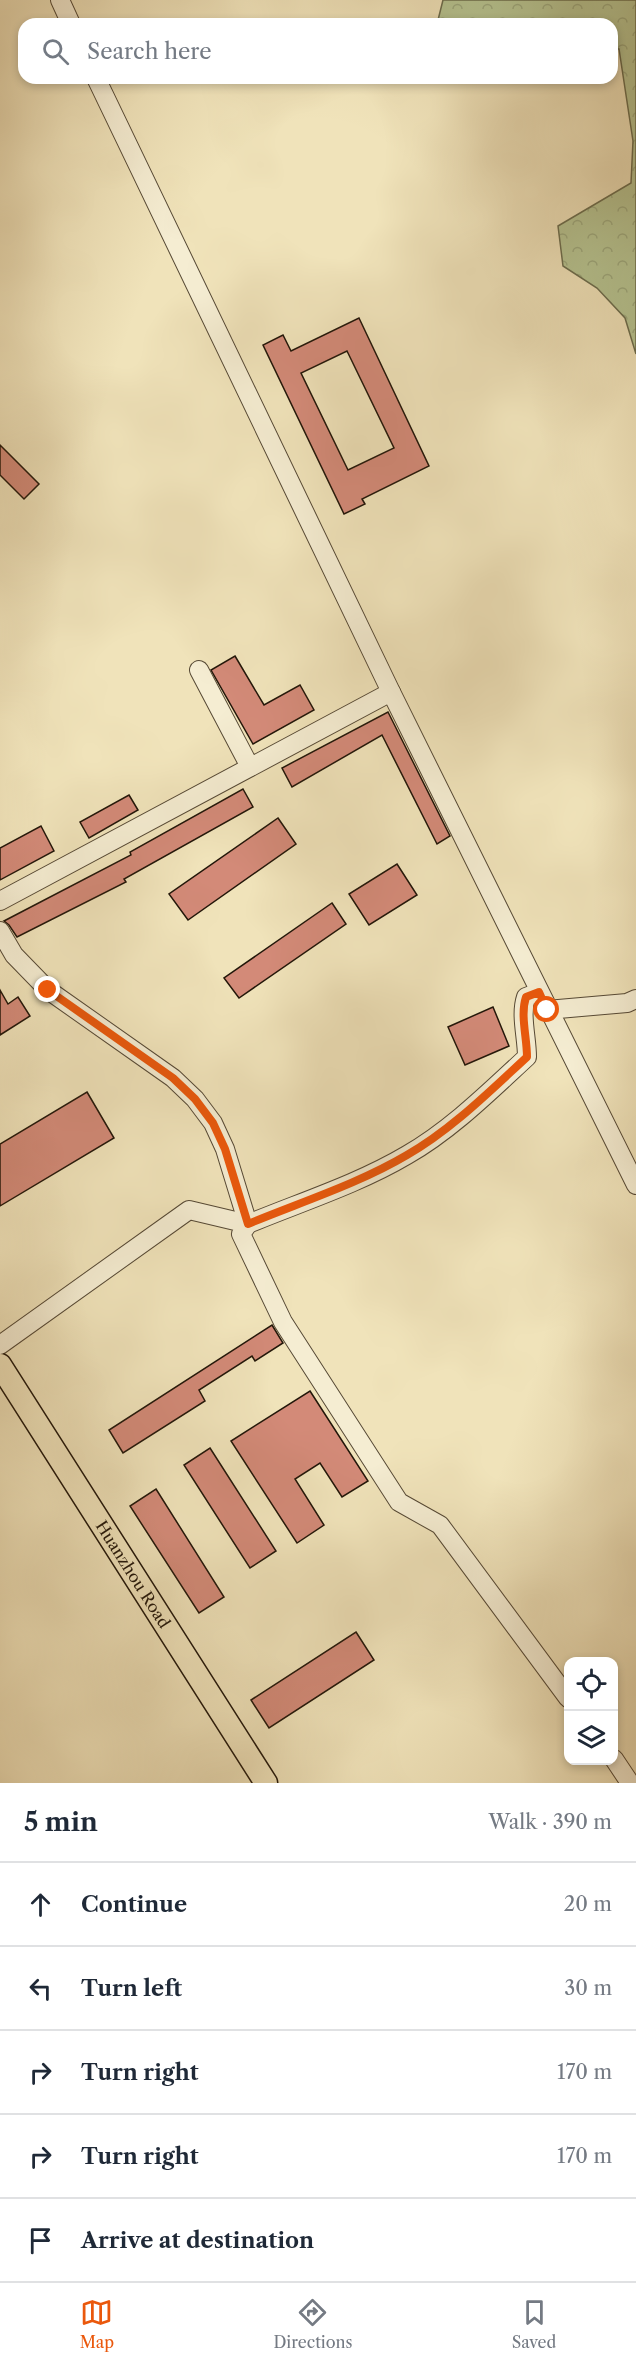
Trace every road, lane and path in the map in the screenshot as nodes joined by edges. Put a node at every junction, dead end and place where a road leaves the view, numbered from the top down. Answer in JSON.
{"nodes":[{"id":1,"x":60,"y":0,"type":"edge"},
{"id":2,"x":68,"y":18,"type":"edge"},
{"id":3,"x":99,"y":84,"type":"edge"},
{"id":4,"x":199,"y":670,"type":"dead end"},
{"id":5,"x":391,"y":692,"type":"junction"},
{"id":6,"x":250,"y":767,"type":"junction"},
{"id":7,"x":0,"y":901,"type":"edge"},
{"id":8,"x":0,"y":931,"type":"edge"},
{"id":9,"x":539,"y":992,"type":"junction"},
{"id":10,"x":636,"y":999,"type":"edge"},
{"id":11,"x":547,"y":1010,"type":"junction"},
{"id":12,"x":636,"y":1185,"type":"edge"},
{"id":13,"x":248,"y":1224,"type":"junction"},
{"id":14,"x":0,"y":1345,"type":"edge"},
{"id":15,"x":0,"y":1365,"type":"edge"},
{"id":16,"x":564,"y":1693,"type":"edge"},
{"id":17,"x":617,"y":1765,"type":"edge"},
{"id":18,"x":266,"y":1783,"type":"edge"},
{"id":19,"x":630,"y":1783,"type":"edge"}],
"edges":[{"from":1,"to":2,"type":"street"},
{"from":3,"to":5,"type":"street"},
{"from":4,"to":6,"type":"street"},
{"from":5,"to":6,"type":"street"},
{"from":5,"to":9,"type":"street"},
{"from":6,"to":7,"type":"street"},
{"from":8,"to":13,"type":"street"},
{"from":9,"to":11,"type":"street"},
{"from":9,"to":13,"type":"street"},
{"from":10,"to":11,"type":"street"},
{"from":11,"to":12,"type":"street"},
{"from":13,"to":14,"type":"street"},
{"from":13,"to":16,"type":"street"},
{"from":15,"to":18,"type":"main road","name":"Huanzhou Road"},
{"from":17,"to":19,"type":"street"}]}
